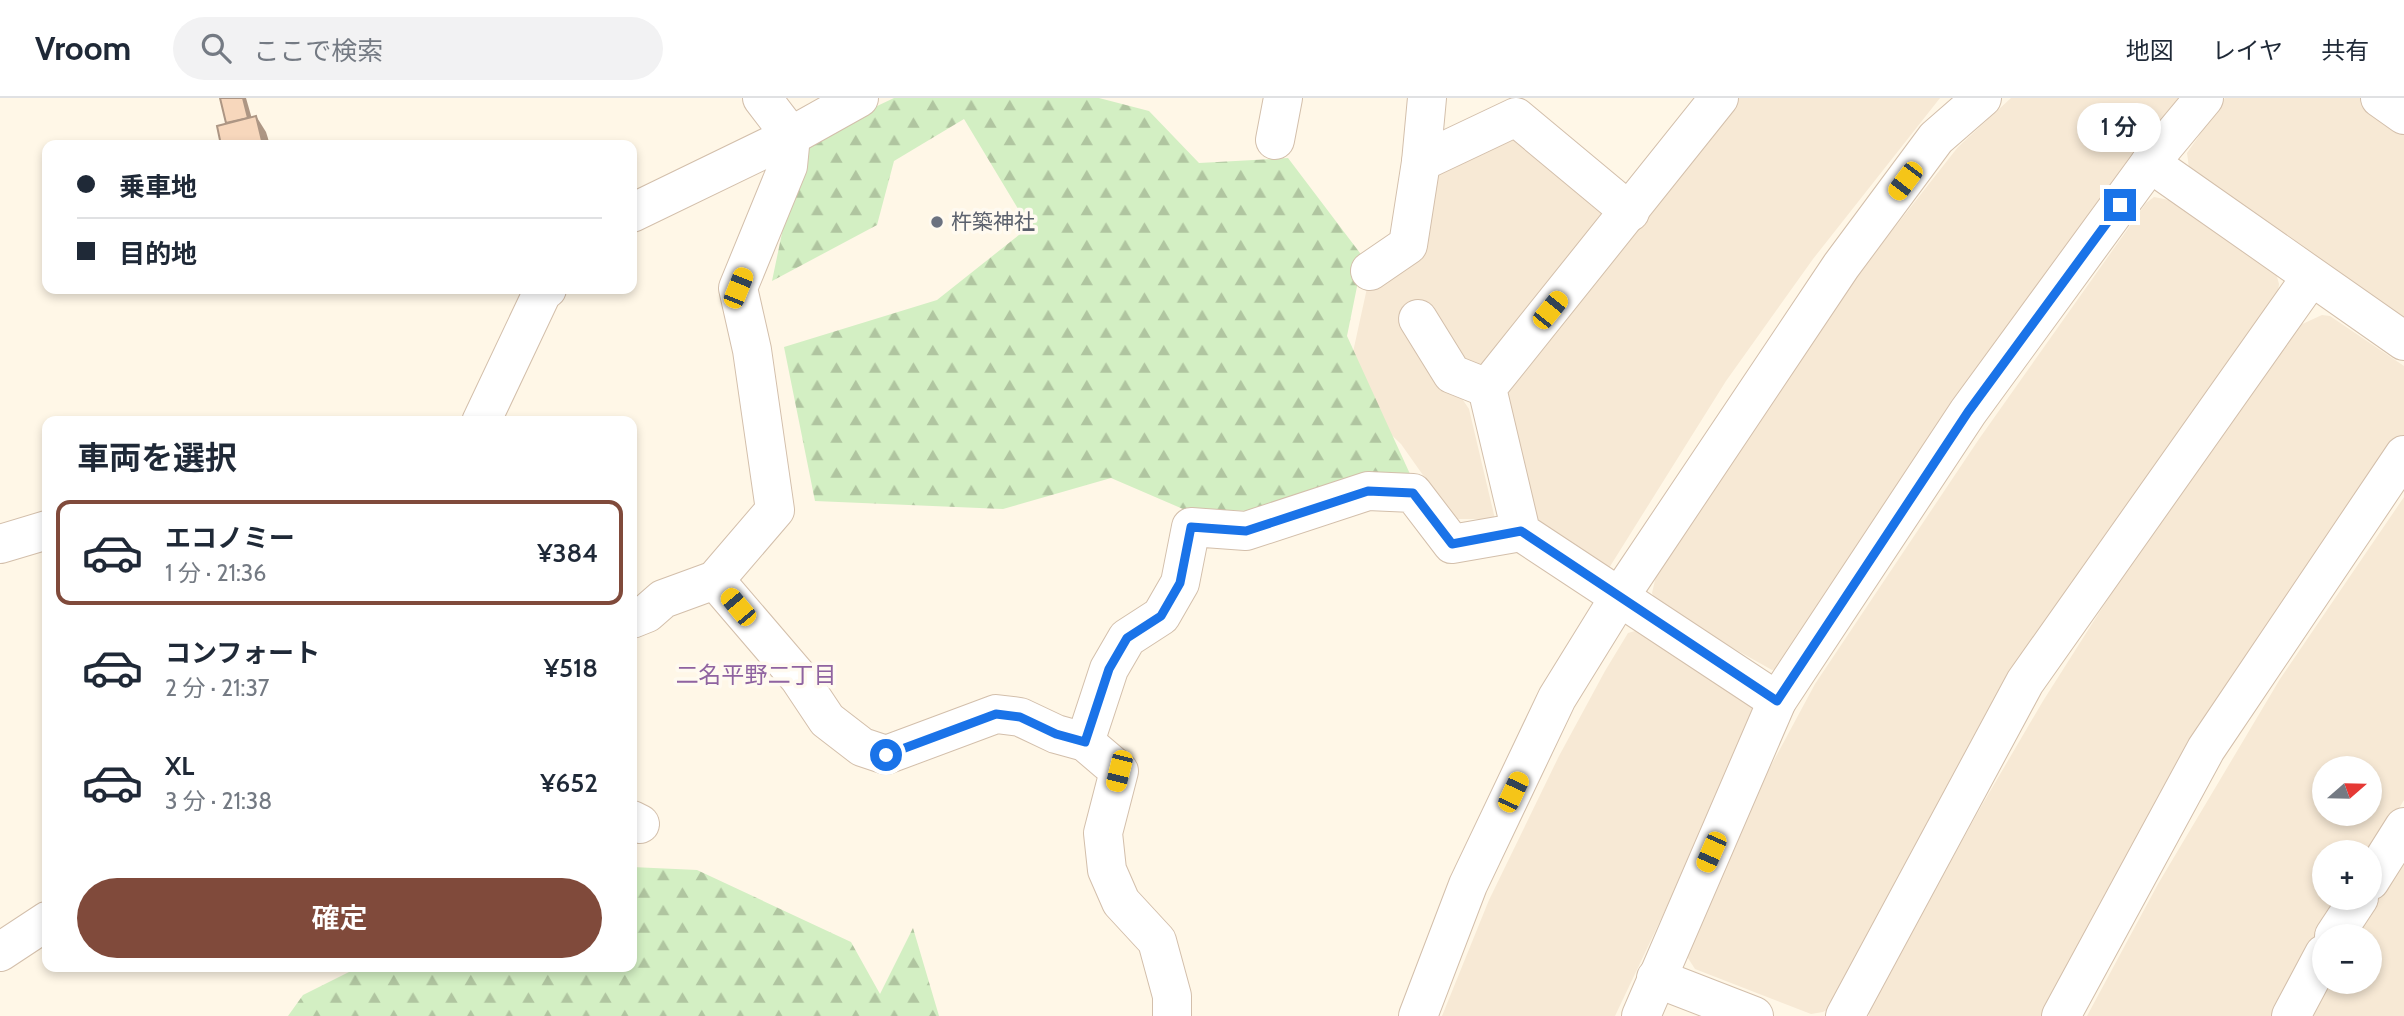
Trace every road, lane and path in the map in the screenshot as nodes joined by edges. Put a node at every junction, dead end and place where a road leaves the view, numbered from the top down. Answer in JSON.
{"nodes":[{"id":1,"x":762,"y":98,"type":"edge"},
{"id":2,"x":859,"y":98,"type":"edge"},
{"id":3,"x":1283,"y":98,"type":"edge"},
{"id":4,"x":1427,"y":98,"type":"edge"},
{"id":5,"x":1719,"y":98,"type":"edge"},
{"id":6,"x":1982,"y":98,"type":"edge"},
{"id":7,"x":2204,"y":98,"type":"edge"},
{"id":8,"x":2380,"y":98,"type":"edge"},
{"id":9,"x":2404,"y":115,"type":"edge"},
{"id":10,"x":791,"y":136,"type":"junction"},
{"id":11,"x":1275,"y":140,"type":"dead end"},
{"id":12,"x":1421,"y":162,"type":"junction"},
{"id":13,"x":2150,"y":163,"type":"junction"},
{"id":14,"x":637,"y":211,"type":"edge"},
{"id":15,"x":1630,"y":212,"type":"junction"},
{"id":16,"x":1370,"y":271,"type":"dead end"},
{"id":17,"x":2311,"y":277,"type":"junction"},
{"id":18,"x":542,"y":294,"type":"edge"},
{"id":19,"x":1418,"y":318,"type":"dead end"},
{"id":20,"x":2404,"y":341,"type":"edge"},
{"id":21,"x":1487,"y":388,"type":"junction"},
{"id":22,"x":484,"y":416,"type":"edge"},
{"id":23,"x":2404,"y":455,"type":"edge"},
{"id":24,"x":42,"y":531,"type":"edge"},
{"id":25,"x":1521,"y":531,"type":"junction"},
{"id":26,"x":0,"y":544,"type":"edge"},
{"id":27,"x":715,"y":580,"type":"junction"},
{"id":28,"x":1620,"y":596,"type":"junction"},
{"id":29,"x":637,"y":616,"type":"edge"},
{"id":30,"x":1777,"y":701,"type":"junction"},
{"id":31,"x":1085,"y":742,"type":"junction"},
{"id":32,"x":2404,"y":827,"type":"edge"},
{"id":33,"x":2382,"y":862,"type":"edge"},
{"id":34,"x":42,"y":924,"type":"edge"},
{"id":35,"x":0,"y":951,"type":"edge"},
{"id":36,"x":2312,"y":977,"type":"edge"},
{"id":37,"x":1656,"y":978,"type":"junction"},
{"id":38,"x":1172,"y":1016,"type":"edge"},
{"id":39,"x":1418,"y":1016,"type":"edge"},
{"id":40,"x":1641,"y":1016,"type":"edge"},
{"id":41,"x":1754,"y":1016,"type":"edge"},
{"id":42,"x":1845,"y":1016,"type":"edge"},
{"id":43,"x":2061,"y":1016,"type":"edge"},
{"id":44,"x":2291,"y":1016,"type":"edge"}],
"edges":[{"from":1,"to":10,"type":"street"},
{"from":2,"to":10,"type":"street"},
{"from":3,"to":11,"type":"street"},
{"from":4,"to":12,"type":"street"},
{"from":5,"to":15,"type":"street"},
{"from":6,"to":28,"type":"street"},
{"from":7,"to":13,"type":"street"},
{"from":8,"to":9,"type":"street"},
{"from":10,"to":14,"type":"street"},
{"from":10,"to":27,"type":"street"},
{"from":12,"to":15,"type":"street"},
{"from":12,"to":16,"type":"street"},
{"from":13,"to":17,"type":"street"},
{"from":13,"to":30,"type":"street"},
{"from":15,"to":21,"type":"street"},
{"from":17,"to":20,"type":"street"},
{"from":17,"to":42,"type":"street"},
{"from":18,"to":22,"type":"street"},
{"from":19,"to":21,"type":"street"},
{"from":21,"to":25,"type":"street"},
{"from":23,"to":43,"type":"street"},
{"from":24,"to":26,"type":"street"},
{"from":25,"to":28,"type":"street"},
{"from":25,"to":31,"type":"street"},
{"from":27,"to":29,"type":"street"},
{"from":27,"to":31,"type":"street"},
{"from":28,"to":30,"type":"street"},
{"from":28,"to":39,"type":"street"},
{"from":30,"to":37,"type":"street"},
{"from":31,"to":38,"type":"street"},
{"from":32,"to":33,"type":"street"},
{"from":34,"to":35,"type":"street"},
{"from":36,"to":44,"type":"street"},
{"from":37,"to":40,"type":"street"},
{"from":37,"to":41,"type":"street"}]}
